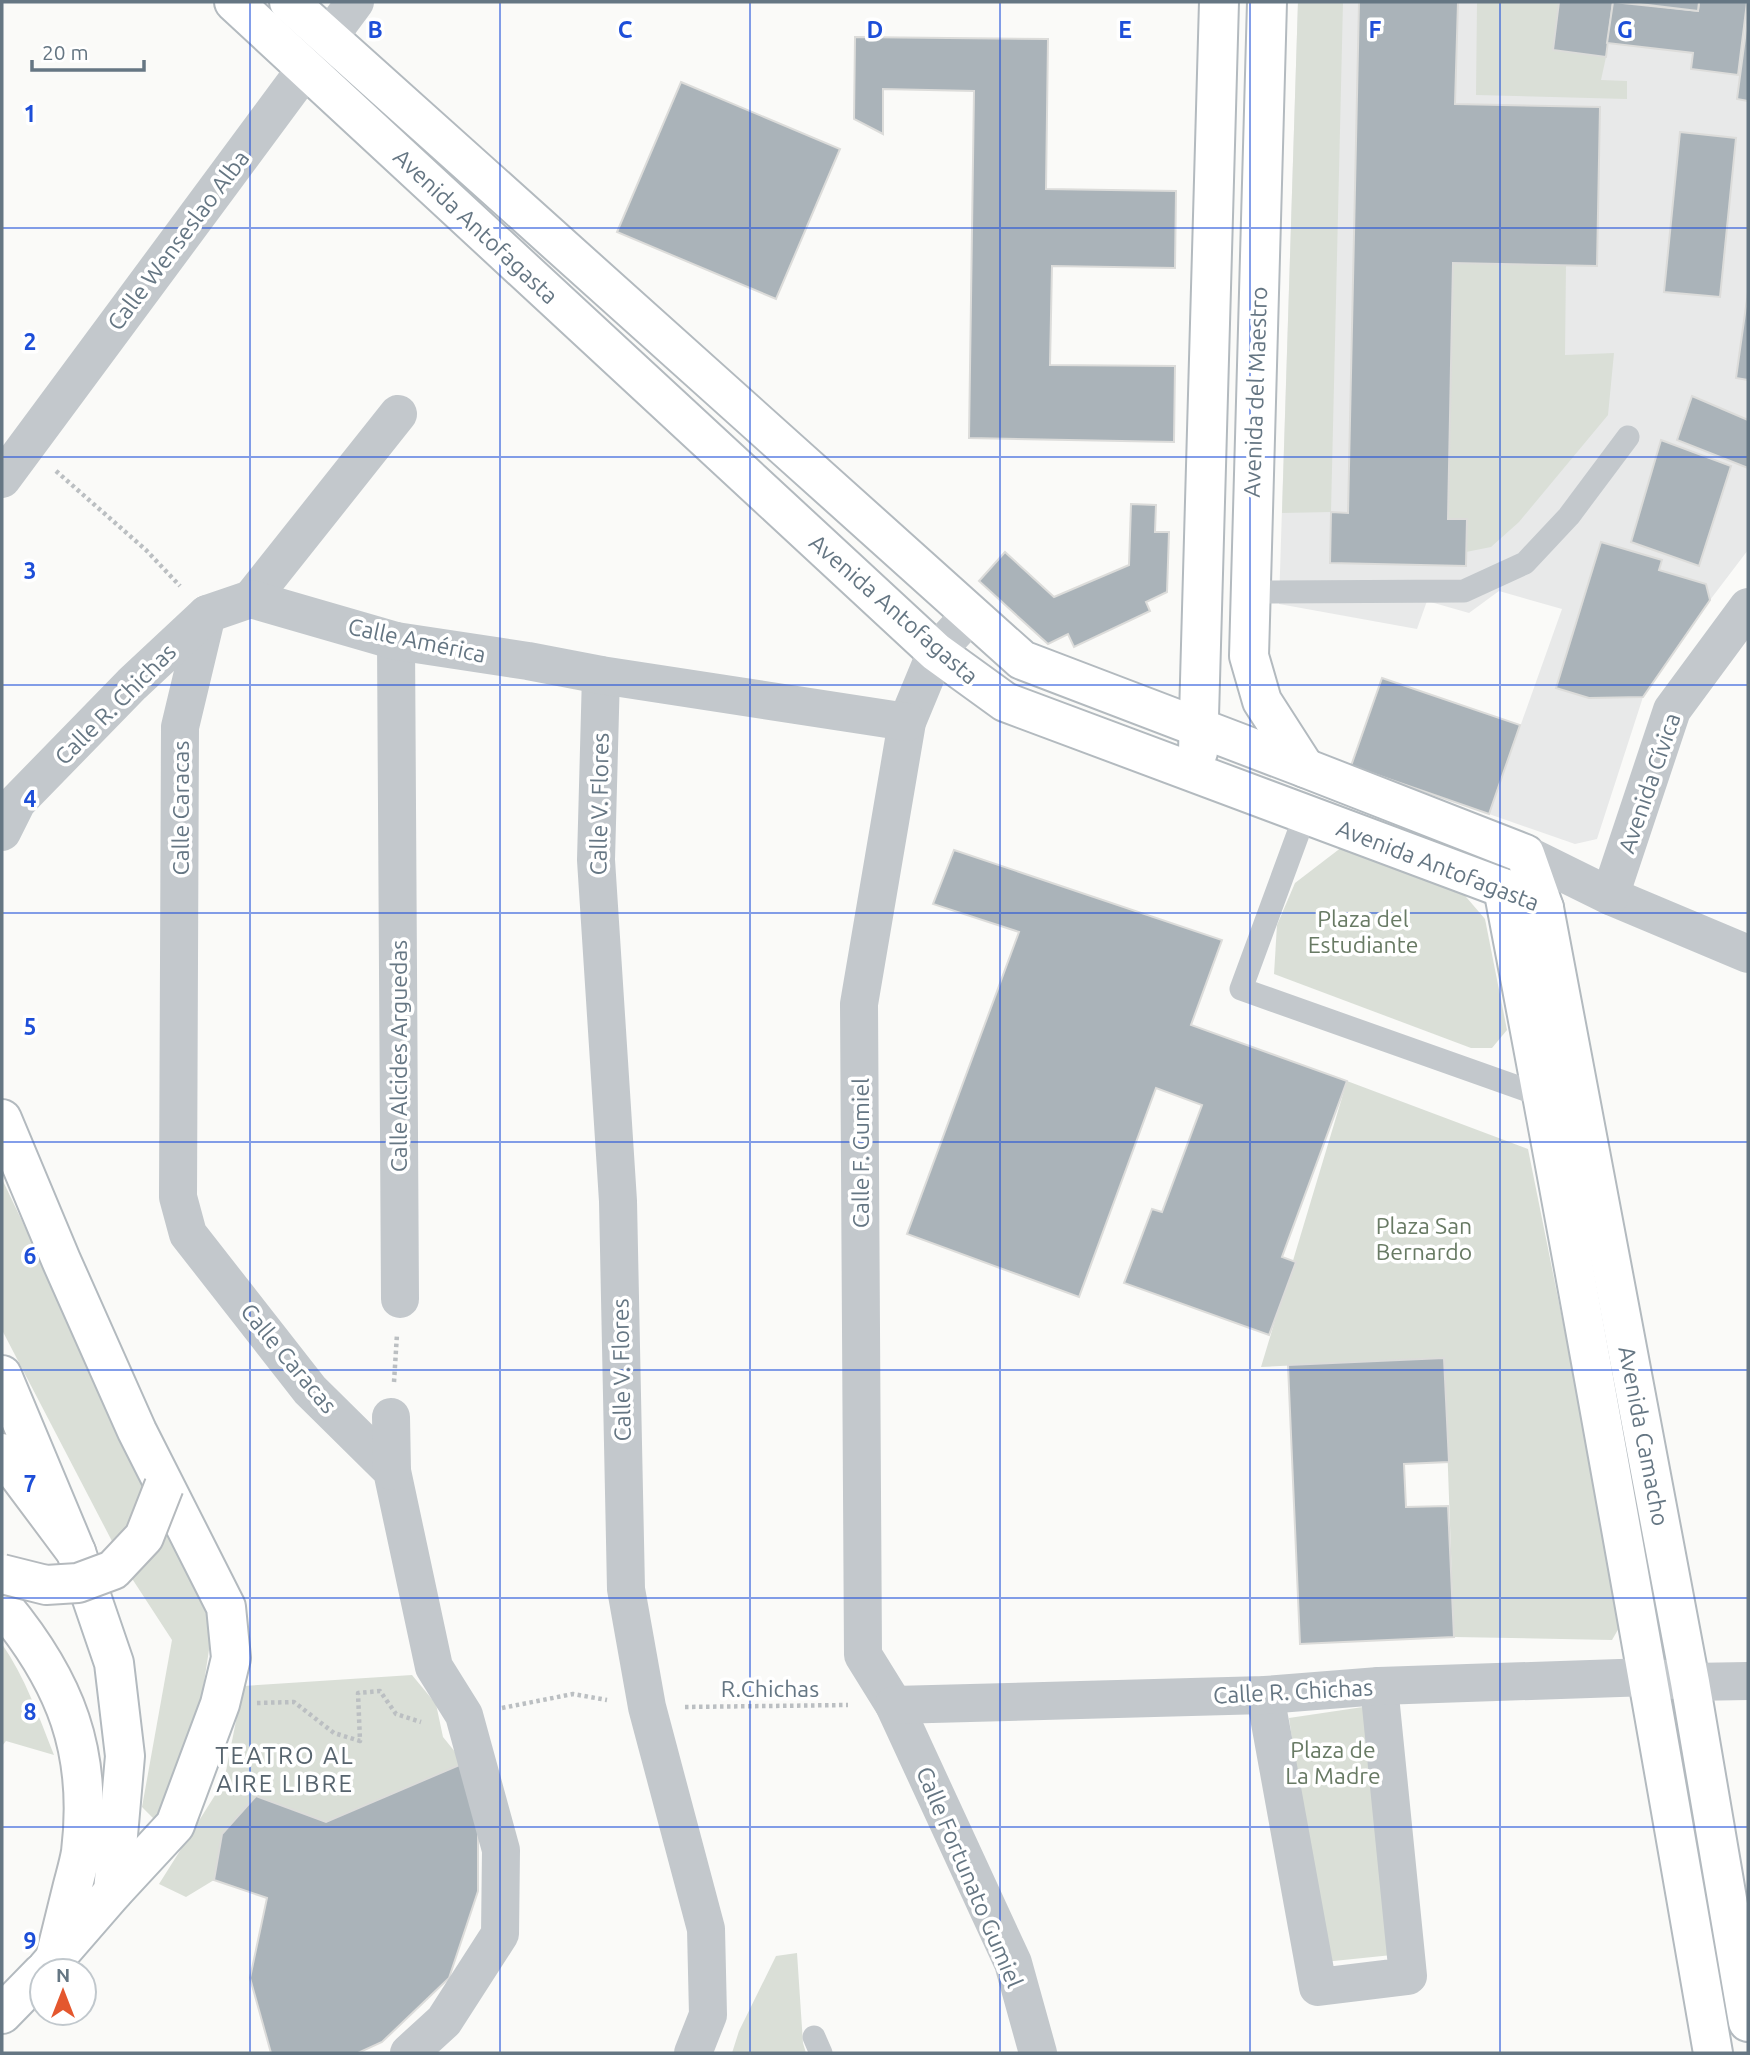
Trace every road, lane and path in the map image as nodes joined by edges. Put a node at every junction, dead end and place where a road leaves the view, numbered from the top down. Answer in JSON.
{"nodes":[{"id":1,"x":234,"y":2,"type":"edge"},
{"id":2,"x":289,"y":2,"type":"edge"},
{"id":3,"x":355,"y":2,"type":"edge"},
{"id":4,"x":1219,"y":2,"type":"edge"},
{"id":5,"x":1266,"y":2,"type":"edge"},
{"id":6,"x":328,"y":38,"type":"junction"},
{"id":7,"x":305,"y":68,"type":"junction"},
{"id":8,"x":398,"y":414,"type":"dead end"},
{"id":9,"x":14,"y":434,"type":"edge"},
{"id":10,"x":1628,"y":437,"type":"dead end"},
{"id":11,"x":2,"y":479,"type":"edge"},
{"id":12,"x":1250,"y":593,"type":"junction"},
{"id":13,"x":251,"y":599,"type":"junction"},
{"id":14,"x":1748,"y":607,"type":"edge"},
{"id":15,"x":207,"y":614,"type":"junction"},
{"id":16,"x":970,"y":615,"type":"junction"},
{"id":17,"x":396,"y":641,"type":"junction"},
{"id":18,"x":936,"y":652,"type":"junction"},
{"id":19,"x":601,"y":675,"type":"junction"},
{"id":20,"x":907,"y":722,"type":"junction"},
{"id":21,"x":1199,"y":729,"type":"junction"},
{"id":22,"x":1305,"y":768,"type":"junction"},
{"id":23,"x":1197,"y":773,"type":"junction"},
{"id":24,"x":1305,"y":815,"type":"junction"},
{"id":25,"x":2,"y":832,"type":"edge"},
{"id":26,"x":1525,"y":854,"type":"junction"},
{"id":27,"x":1503,"y":888,"type":"junction"},
{"id":28,"x":1610,"y":896,"type":"junction"},
{"id":29,"x":1544,"y":908,"type":"junction"},
{"id":30,"x":1748,"y":954,"type":"edge"},
{"id":31,"x":1543,"y":1096,"type":"junction"},
{"id":32,"x":2,"y":1119,"type":"edge"},
{"id":33,"x":400,"y":1299,"type":"joint"},
{"id":34,"x":2,"y":1375,"type":"edge"},
{"id":35,"x":391,"y":1417,"type":"joint"},
{"id":36,"x":2,"y":1453,"type":"edge"},
{"id":37,"x":392,"y":1471,"type":"junction"},
{"id":38,"x":164,"y":1486,"type":"junction"},
{"id":39,"x":76,"y":1552,"type":"junction"},
{"id":40,"x":2,"y":1574,"type":"edge"},
{"id":41,"x":2,"y":1605,"type":"edge"},
{"id":42,"x":1649,"y":1677,"type":"junction"},
{"id":43,"x":1748,"y":1681,"type":"edge"},
{"id":44,"x":1690,"y":1682,"type":"junction"},
{"id":45,"x":1379,"y":1686,"type":"junction"},
{"id":46,"x":1265,"y":1695,"type":"junction"},
{"id":47,"x":220,"y":1704,"type":"junction"},
{"id":48,"x":894,"y":1705,"type":"junction"},
{"id":49,"x":647,"y":1707,"type":"junction"},
{"id":50,"x":464,"y":1715,"type":"junction"},
{"id":51,"x":113,"y":1892,"type":"junction"},
{"id":52,"x":51,"y":1957,"type":"edge"},
{"id":53,"x":57,"y":1957,"type":"edge"},
{"id":54,"x":28,"y":1988,"type":"edge"},
{"id":55,"x":2,"y":2014,"type":"edge"},
{"id":56,"x":1748,"y":2022,"type":"edge"},
{"id":57,"x":409,"y":2053,"type":"edge"},
{"id":58,"x":693,"y":2053,"type":"edge"},
{"id":59,"x":1038,"y":2053,"type":"edge"},
{"id":60,"x":1713,"y":2053,"type":"edge"}],
"edges":[{"from":1,"to":7,"type":"main road","name":"Avenida Antofagasta"},
{"from":2,"to":6,"type":"main road","name":"Avenida Antofagasta"},
{"from":3,"to":6,"type":"street","name":"Calle Wenseslao Alba"},
{"from":4,"to":21,"type":"main road","name":"Avenida del Maestro"},
{"from":5,"to":12,"type":"main road","name":"Avenida del Maestro"},
{"from":6,"to":7,"type":"street","name":"Calle Wenseslao Alba"},
{"from":6,"to":16,"type":"main road","name":"Avenida Antofagasta"},
{"from":7,"to":9,"type":"street","name":"Calle Wenseslao Alba"},
{"from":7,"to":18,"type":"main road","name":"Avenida Antofagasta"},
{"from":8,"to":13,"type":"street"},
{"from":9,"to":11,"type":"street","name":"Calle Wenseslao Alba"},
{"from":9,"to":15,"type":"path"},
{"from":10,"to":12,"type":"lane"},
{"from":12,"to":22,"type":"main road","name":"Avenida del Maestro"},
{"from":13,"to":15,"type":"street"},
{"from":13,"to":17,"type":"street","name":"Calle América"},
{"from":14,"to":28,"type":"street","name":"Avenida Cívica"},
{"from":15,"to":25,"type":"street","name":"Calle R. Chichas"},
{"from":15,"to":37,"type":"street","name":"Calle Caracas"},
{"from":16,"to":18,"type":"street","name":"Calle F. Gumiel"},
{"from":16,"to":21,"type":"main road","name":"Avenida Antofagasta"},
{"from":17,"to":19,"type":"street","name":"Calle América"},
{"from":17,"to":33,"type":"street","name":"Calle Alcides Arguedas"},
{"from":18,"to":20,"type":"street","name":"Calle F. Gumiel"},
{"from":18,"to":23,"type":"main road","name":"Avenida Antofagasta"},
{"from":19,"to":20,"type":"street","name":"Calle América"},
{"from":19,"to":49,"type":"street","name":"Calle V. Flores"},
{"from":20,"to":48,"type":"street","name":"Calle F. Gumiel"},
{"from":21,"to":22,"type":"main road","name":"Avenida Antofagasta"},
{"from":21,"to":23,"type":"main road","name":"Avenida del Maestro"},
{"from":22,"to":26,"type":"main road","name":"Avenida Antofagasta"},
{"from":23,"to":24,"type":"main road","name":"Avenida Antofagasta"},
{"from":24,"to":27,"type":"main road","name":"Avenida Antofagasta"},
{"from":24,"to":31,"type":"lane"},
{"from":26,"to":28,"type":"street","name":"Avenida Antofagasta"},
{"from":26,"to":29,"type":"main road","name":"Avenida Camacho"},
{"from":27,"to":29,"type":"main road","name":"Avenida Antofagasta"},
{"from":27,"to":31,"type":"main road","name":"Avenida Camacho"},
{"from":28,"to":29,"type":"street","name":"Avenida Antofagasta"},
{"from":28,"to":30,"type":"street"},
{"from":29,"to":44,"type":"main road","name":"Avenida Camacho"},
{"from":31,"to":42,"type":"main road","name":"Avenida Camacho"},
{"from":32,"to":38,"type":"main road"},
{"from":33,"to":35,"type":"path"},
{"from":34,"to":39,"type":"main road"},
{"from":35,"to":37,"type":"street"},
{"from":36,"to":39,"type":"main road"},
{"from":37,"to":50,"type":"street"},
{"from":38,"to":40,"type":"main road","bridge":true},
{"from":38,"to":47,"type":"main road"},
{"from":39,"to":51,"type":"main road"},
{"from":41,"to":52,"type":"main road"},
{"from":42,"to":44,"type":"street","name":"Calle R. Chichas"},
{"from":42,"to":45,"type":"street","name":"Calle R. Chichas"},
{"from":42,"to":60,"type":"main road","name":"Avenida Camacho"},
{"from":43,"to":44,"type":"street","name":"Calle R. Chichas"},
{"from":44,"to":56,"type":"main road","name":"Avenida Camacho"},
{"from":45,"to":46,"type":"street","name":"Calle R. Chichas"},
{"from":45,"to":46,"type":"street"},
{"from":46,"to":48,"type":"street","name":"Calle R. Chichas"},
{"from":47,"to":50,"type":"path"},
{"from":47,"to":51,"type":"main road"},
{"from":48,"to":49,"type":"path","name":"R.Chichas"},
{"from":48,"to":59,"type":"street","name":"Calle Fortunato Gumiel"},
{"from":49,"to":50,"type":"path","name":"R.Chichas"},
{"from":49,"to":58,"type":"street","name":"Calle V. Flores"},
{"from":50,"to":57,"type":"street"},
{"from":51,"to":53,"type":"main road"},
{"from":54,"to":55,"type":"main road"}]}
